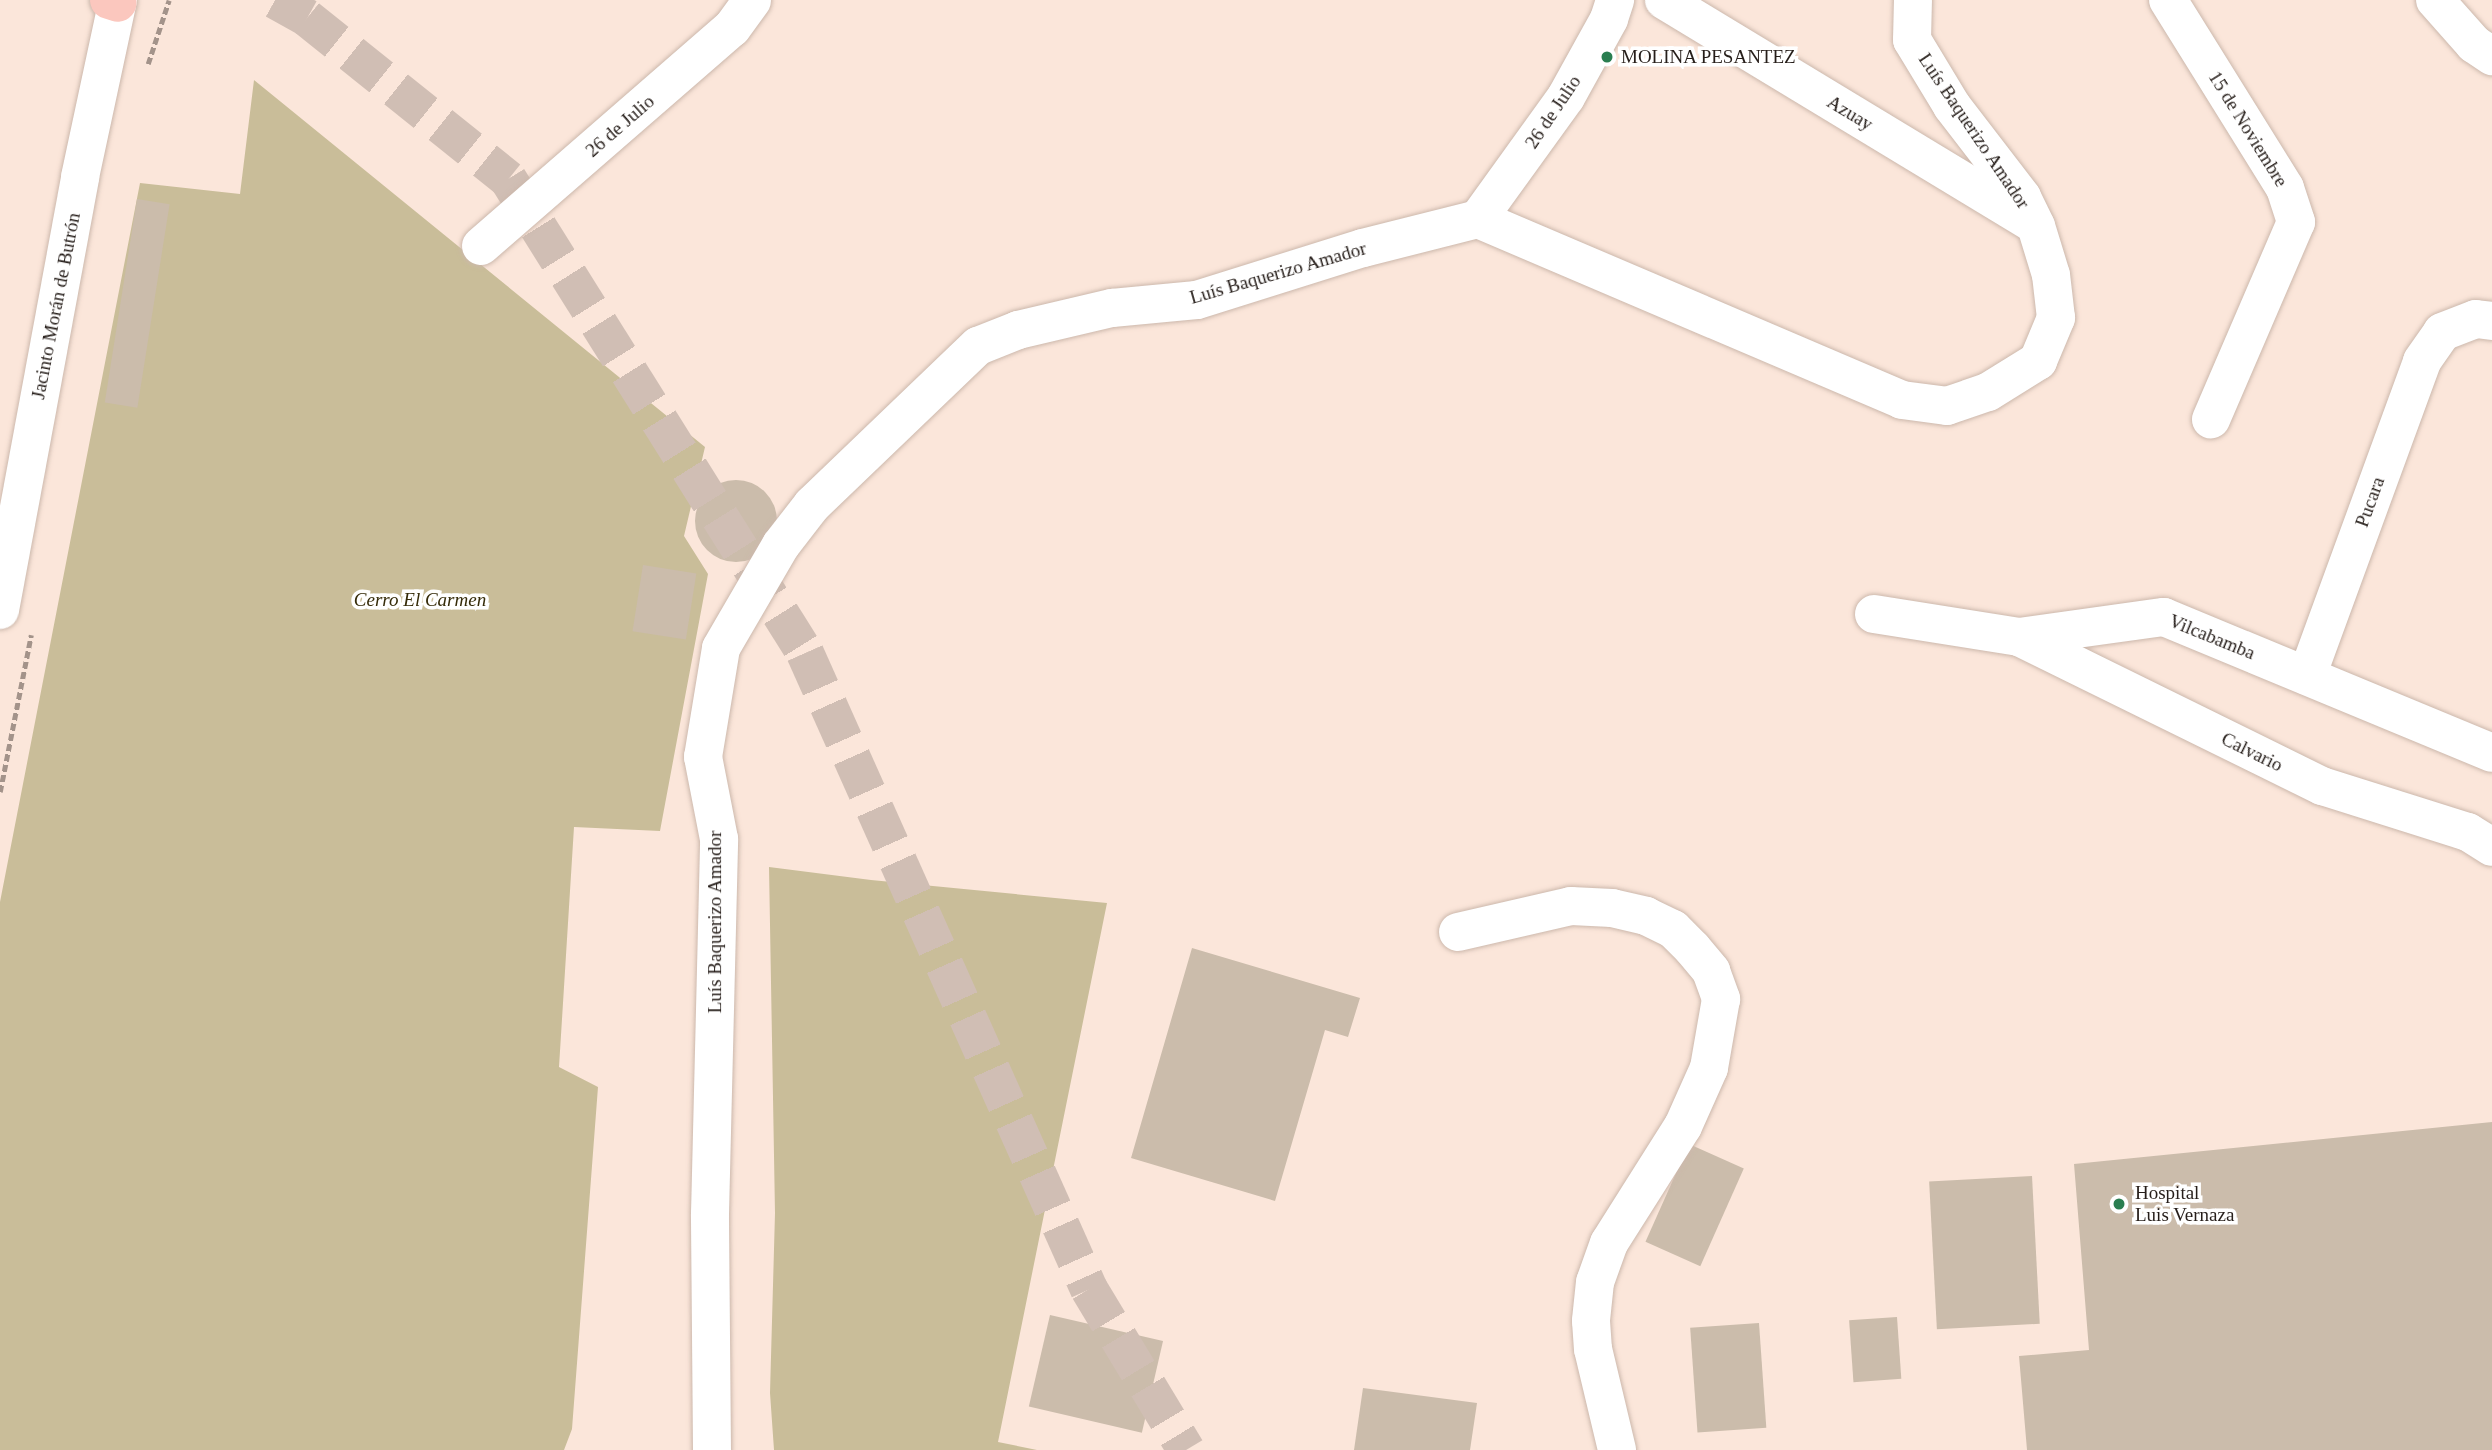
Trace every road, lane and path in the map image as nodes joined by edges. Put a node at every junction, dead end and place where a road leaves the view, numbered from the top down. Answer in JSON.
{"nodes":[{"id":1,"x":752,"y":0,"type":"edge"},
{"id":2,"x":1615,"y":0,"type":"edge"},
{"id":3,"x":1664,"y":0,"type":"edge"},
{"id":4,"x":1913,"y":0,"type":"edge"},
{"id":5,"x":2168,"y":0,"type":"edge"},
{"id":6,"x":2435,"y":0,"type":"edge"},
{"id":7,"x":116,"y":1,"type":"edge"},
{"id":8,"x":2492,"y":55,"type":"edge"},
{"id":9,"x":1478,"y":219,"type":"junction"},
{"id":10,"x":2036,"y":226,"type":"junction"},
{"id":11,"x":481,"y":246,"type":"dead end"},
{"id":12,"x":2492,"y":321,"type":"edge"},
{"id":13,"x":2211,"y":419,"type":"dead end"},
{"id":14,"x":0,"y":610,"type":"edge"},
{"id":15,"x":1874,"y":614,"type":"dead end"},
{"id":16,"x":2019,"y":637,"type":"junction"},
{"id":17,"x":2307,"y":676,"type":"junction"},
{"id":18,"x":2492,"y":753,"type":"edge"},
{"id":19,"x":2492,"y":847,"type":"edge"},
{"id":20,"x":1458,"y":932,"type":"dead end"},
{"id":21,"x":712,"y":1450,"type":"edge"},
{"id":22,"x":1617,"y":1450,"type":"edge"}],
"edges":[{"from":1,"to":11,"type":"street","name":"26 de Julio"},
{"from":2,"to":9,"type":"street","name":"26 de Julio"},
{"from":3,"to":10,"type":"street","name":"Azuay"},
{"from":4,"to":10,"type":"street","name":"Luís Baquerizo Amador"},
{"from":5,"to":13,"type":"street","name":"15 de Noviembre"},
{"from":6,"to":8,"type":"street"},
{"from":7,"to":14,"type":"street","name":"Jacinto Morán de Butrón"},
{"from":9,"to":10,"type":"street","name":"Luís Baquerizo Amador"},
{"from":9,"to":21,"type":"street","name":"Luís Baquerizo Amador"},
{"from":12,"to":17,"type":"street","name":"Pucara"},
{"from":15,"to":16,"type":"street","name":"Vilcabamba"},
{"from":16,"to":17,"type":"street","name":"Vilcabamba"},
{"from":16,"to":19,"type":"street","name":"Calvario"},
{"from":17,"to":18,"type":"street","name":"Vilcabamba"},
{"from":20,"to":22,"type":"street"}]}
